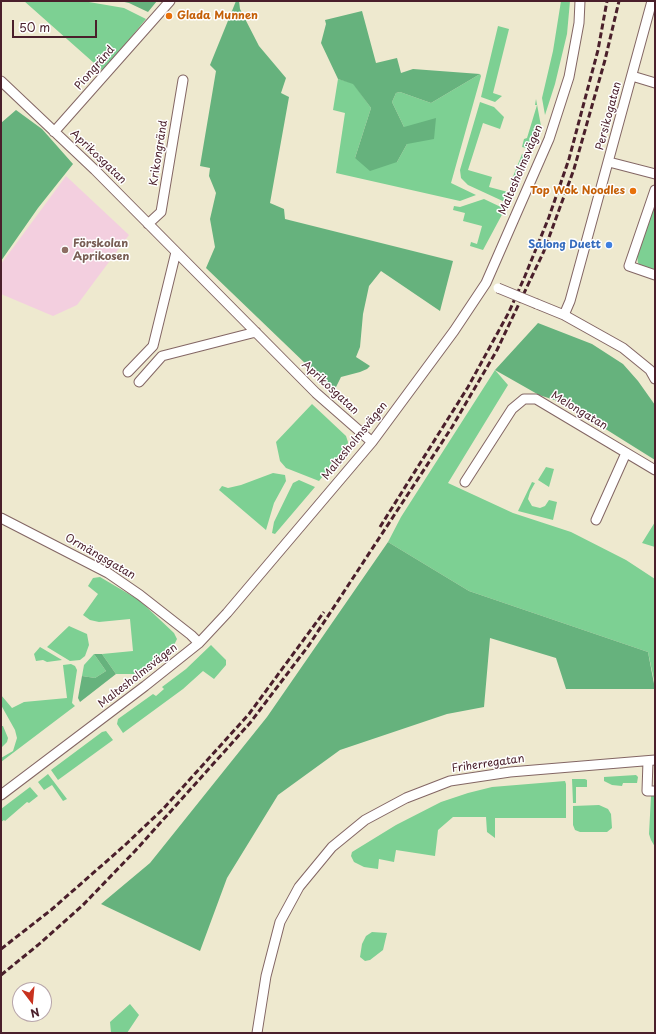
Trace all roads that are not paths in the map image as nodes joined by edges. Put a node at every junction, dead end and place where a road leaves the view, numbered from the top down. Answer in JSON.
{"nodes":[{"id":1,"x":170,"y":1,"type":"edge"},
{"id":2,"x":580,"y":1,"type":"edge"},
{"id":3,"x":652,"y":1,"type":"edge"},
{"id":4,"x":632,"y":76,"type":"junction"},
{"id":5,"x":183,"y":80,"type":"dead end"},
{"id":6,"x":1,"y":81,"type":"edge"},
{"id":7,"x":655,"y":83,"type":"edge"},
{"id":8,"x":54,"y":132,"type":"junction"},
{"id":9,"x":609,"y":162,"type":"junction"},
{"id":10,"x":655,"y":174,"type":"edge"},
{"id":11,"x":655,"y":190,"type":"edge"},
{"id":12,"x":148,"y":224,"type":"junction"},
{"id":13,"x":176,"y":252,"type":"junction"},
{"id":14,"x":655,"y":275,"type":"edge"},
{"id":15,"x":486,"y":283,"type":"junction"},
{"id":16,"x":564,"y":315,"type":"junction"},
{"id":17,"x":256,"y":332,"type":"junction"},
{"id":18,"x":128,"y":372,"type":"dead end"},
{"id":19,"x":655,"y":379,"type":"edge"},
{"id":20,"x":139,"y":382,"type":"dead end"},
{"id":21,"x":372,"y":442,"type":"junction"},
{"id":22,"x":626,"y":452,"type":"junction"},
{"id":23,"x":655,"y":470,"type":"edge"},
{"id":24,"x":465,"y":482,"type":"dead end"},
{"id":25,"x":1,"y":518,"type":"edge"},
{"id":26,"x":596,"y":520,"type":"dead end"},
{"id":27,"x":199,"y":643,"type":"junction"},
{"id":28,"x":651,"y":761,"type":"edge"},
{"id":29,"x":655,"y":791,"type":"edge"},
{"id":30,"x":1,"y":795,"type":"edge"},
{"id":31,"x":257,"y":1033,"type":"edge"}],
"edges":[{"from":1,"to":8,"type":"street","name":"Piongränd"},
{"from":2,"to":15,"type":"street","name":"Maltesholmsvägen"},
{"from":3,"to":4,"type":"street","name":"Persikogatan"},
{"from":4,"to":7,"type":"street","name":"Persikogatan"},
{"from":4,"to":9,"type":"street","name":"Persikogatan"},
{"from":5,"to":12,"type":"street","name":"Krikongränd"},
{"from":6,"to":8,"type":"street","name":"Aprikosgatan"},
{"from":8,"to":12,"type":"street","name":"Aprikosgatan"},
{"from":9,"to":10,"type":"street","name":"Persikogatan"},
{"from":9,"to":16,"type":"street","name":"Persikogatan"},
{"from":11,"to":14,"type":"street"},
{"from":12,"to":13,"type":"street","name":"Aprikosgatan"},
{"from":13,"to":17,"type":"street","name":"Aprikosgatan"},
{"from":13,"to":18,"type":"street"},
{"from":15,"to":16,"type":"street","bridge":true},
{"from":15,"to":21,"type":"street","name":"Maltesholmsvägen"},
{"from":16,"to":19,"type":"street"},
{"from":17,"to":20,"type":"street"},
{"from":17,"to":21,"type":"street","name":"Aprikosgatan"},
{"from":21,"to":27,"type":"street","name":"Maltesholmsvägen"},
{"from":22,"to":23,"type":"street","name":"Melongatan"},
{"from":22,"to":24,"type":"street","name":"Melongatan"},
{"from":22,"to":26,"type":"street"},
{"from":25,"to":27,"type":"street","name":"Ormängsgatan"},
{"from":27,"to":30,"type":"street","name":"Maltesholmsvägen"},
{"from":28,"to":29,"type":"street"},
{"from":28,"to":31,"type":"street","name":"Friherregatan"}]}
